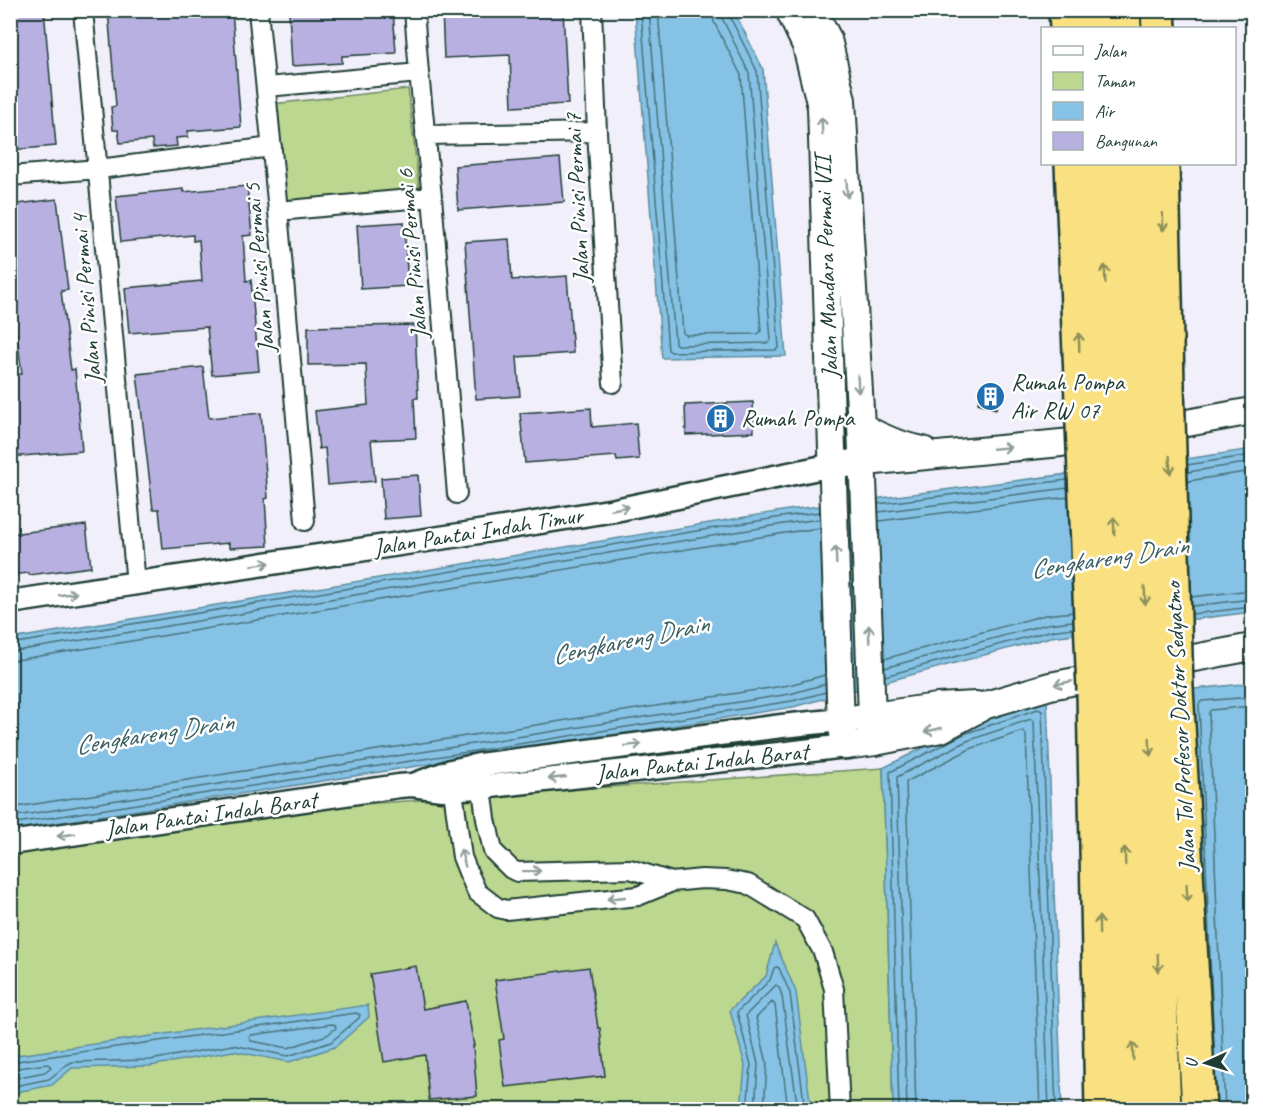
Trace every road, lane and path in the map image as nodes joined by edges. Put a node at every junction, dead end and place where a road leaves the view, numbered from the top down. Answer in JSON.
{"nodes":[{"id":1,"x":83,"y":10,"type":"edge"},
{"id":2,"x":258,"y":10,"type":"edge"},
{"id":3,"x":414,"y":10,"type":"edge"},
{"id":4,"x":592,"y":10,"type":"edge"},
{"id":5,"x":789,"y":10,"type":"edge"},
{"id":6,"x":813,"y":10,"type":"edge"},
{"id":7,"x":1066,"y":10,"type":"edge"},
{"id":8,"x":1095,"y":10,"type":"edge"},
{"id":9,"x":1123,"y":10,"type":"edge"},
{"id":10,"x":1158,"y":10,"type":"edge"},
{"id":11,"x":1067,"y":27,"type":"edge"},
{"id":12,"x":1096,"y":27,"type":"edge"},
{"id":13,"x":1124,"y":27,"type":"edge"},
{"id":14,"x":1159,"y":27,"type":"edge"},
{"id":15,"x":419,"y":73,"type":"junction"},
{"id":16,"x":267,"y":87,"type":"junction"},
{"id":17,"x":597,"y":132,"type":"junction"},
{"id":18,"x":425,"y":135,"type":"junction"},
{"id":19,"x":272,"y":147,"type":"junction"},
{"id":20,"x":1072,"y":165,"type":"edge"},
{"id":21,"x":1101,"y":165,"type":"edge"},
{"id":22,"x":1129,"y":165,"type":"edge"},
{"id":23,"x":1162,"y":165,"type":"edge"},
{"id":24,"x":99,"y":169,"type":"junction"},
{"id":25,"x":10,"y":176,"type":"edge"},
{"id":26,"x":432,"y":197,"type":"junction"},
{"id":27,"x":278,"y":211,"type":"junction"},
{"id":28,"x":613,"y":383,"type":"dead end"},
{"id":29,"x":1124,"y":393,"type":"junction"},
{"id":30,"x":1252,"y":411,"type":"edge"},
{"id":31,"x":861,"y":426,"type":"junction"},
{"id":32,"x":944,"y":454,"type":"junction"},
{"id":33,"x":861,"y":462,"type":"junction"},
{"id":34,"x":833,"y":465,"type":"junction"},
{"id":35,"x":457,"y":494,"type":"dead end"},
{"id":36,"x":305,"y":521,"type":"dead end"},
{"id":37,"x":136,"y":584,"type":"junction"},
{"id":38,"x":10,"y":602,"type":"edge"},
{"id":39,"x":1252,"y":647,"type":"edge"},
{"id":40,"x":1134,"y":689,"type":"junction"},
{"id":41,"x":872,"y":704,"type":"junction"},
{"id":42,"x":986,"y":705,"type":"junction"},
{"id":43,"x":841,"y":709,"type":"junction"},
{"id":44,"x":875,"y":741,"type":"junction"},
{"id":45,"x":845,"y":746,"type":"junction"},
{"id":46,"x":480,"y":776,"type":"junction"},
{"id":47,"x":452,"y":780,"type":"junction"},
{"id":48,"x":10,"y":843,"type":"edge"},
{"id":49,"x":672,"y":882,"type":"junction"},
{"id":50,"x":840,"y":1110,"type":"edge"},
{"id":51,"x":1102,"y":1110,"type":"edge"},
{"id":52,"x":1135,"y":1110,"type":"edge"},
{"id":53,"x":1164,"y":1110,"type":"edge"},
{"id":54,"x":1199,"y":1110,"type":"edge"}],
"edges":[{"from":1,"to":24,"type":"street","name":"Jalan Pinisi Permai 4"},
{"from":2,"to":16,"type":"street","name":"Jalan Pinisi Permai 5"},
{"from":3,"to":15,"type":"street","name":"Jalan Pinisi Permai 6"},
{"from":4,"to":17,"type":"street","name":"Jalan Pinisi Permai 7"},
{"from":34,"to":5,"type":"main road","name":"Jalan Mandara Permai VII","one_way":true},
{"from":6,"to":31,"type":"main road","name":"Jalan Mandara Permai VII","one_way":true},
{"from":7,"to":11,"type":"highway"},
{"from":8,"to":12,"type":"highway"},
{"from":9,"to":13,"type":"highway"},
{"from":10,"to":14,"type":"highway"},
{"from":15,"to":16,"type":"street"},
{"from":15,"to":18,"type":"street","name":"Jalan Pinisi Permai 6"},
{"from":16,"to":19,"type":"street","name":"Jalan Pinisi Permai 5"},
{"from":17,"to":18,"type":"street"},
{"from":17,"to":28,"type":"street","name":"Jalan Pinisi Permai 7"},
{"from":18,"to":26,"type":"street","name":"Jalan Pinisi Permai 6"},
{"from":19,"to":24,"type":"street"},
{"from":19,"to":27,"type":"street","name":"Jalan Pinisi Permai 5"},
{"from":29,"to":20,"type":"highway","name":"Jalan Tol Profesor Doktor Sedyatmo","one_way":true},
{"from":29,"to":21,"type":"highway","name":"Jalan Tol Profesor Doktor Sedyatmo","one_way":true},
{"from":22,"to":29,"type":"highway","name":"Jalan Tol Profesor Doktor Sedyatmo"},
{"from":23,"to":29,"type":"highway","name":"Jalan Tol Profesor Doktor Sedyatmo","one_way":true},
{"from":24,"to":25,"type":"street"},
{"from":24,"to":37,"type":"street","name":"Jalan Pinisi Permai 4"},
{"from":26,"to":27,"type":"street"},
{"from":26,"to":35,"type":"street","name":"Jalan Pinisi Permai 6"},
{"from":27,"to":36,"type":"street","name":"Jalan Pinisi Permai 5"},
{"from":29,"to":40,"type":"highway","name":"Jalan Tol Profesor Doktor Sedyatmo","bridge":true},
{"from":40,"to":29,"type":"highway","name":"Jalan Tol Profesor Doktor Sedyatmo","one_way":true,"bridge":true},
{"from":32,"to":30,"type":"main road","name":"Jalan Pantai Indah Timur","one_way":true},
{"from":31,"to":32,"type":"main road","name":"Jalan Pantai Indah Timur"},
{"from":31,"to":33,"type":"main road","name":"Jalan Mandara Permai VII"},
{"from":32,"to":33,"type":"main road","name":"Jalan Pantai Indah Timur"},
{"from":33,"to":34,"type":"main road","name":"Jalan Pantai Indah Timur"},
{"from":41,"to":33,"type":"main road","name":"Jalan Mandara Permai VII","one_way":true},
{"from":37,"to":34,"type":"street","name":"Jalan Pantai Indah Timur","one_way":true},
{"from":43,"to":34,"type":"main road","name":"Jalan Mandara Permai VII","one_way":true},
{"from":38,"to":37,"type":"street","name":"Jalan Pantai Indah Timur","one_way":true},
{"from":39,"to":42,"type":"main road","name":"Jalan Pantai Indah Barat","one_way":true},
{"from":51,"to":40,"type":"highway","name":"Jalan Tol Profesor Doktor Sedyatmo","one_way":true},
{"from":52,"to":40,"type":"highway","name":"Jalan Tol Profesor Doktor Sedyatmo","one_way":true},
{"from":40,"to":53,"type":"highway","name":"Jalan Tol Profesor Doktor Sedyatmo","one_way":true},
{"from":40,"to":54,"type":"highway","name":"Jalan Tol Profesor Doktor Sedyatmo","one_way":true},
{"from":41,"to":42,"type":"main road","name":"Jalan Pantai Indah Barat"},
{"from":41,"to":43,"type":"main road","name":"Jalan Pantai Indah Barat"},
{"from":41,"to":44,"type":"main road","name":"Jalan Mandara Permai VII"},
{"from":42,"to":44,"type":"main road","name":"Jalan Pantai Indah Barat","one_way":true},
{"from":43,"to":45,"type":"main road","name":"Jalan Mandara Permai VII"},
{"from":46,"to":43,"type":"street","name":"Jalan Pantai Indah Barat","one_way":true},
{"from":44,"to":45,"type":"main road","name":"Jalan Pantai Indah Barat"},
{"from":45,"to":46,"type":"street","name":"Jalan Pantai Indah Barat","one_way":true},
{"from":46,"to":47,"type":"street","name":"Jalan Pantai Indah Barat"},
{"from":46,"to":49,"type":"street","one_way":true},
{"from":47,"to":48,"type":"street","name":"Jalan Pantai Indah Barat","one_way":true},
{"from":49,"to":47,"type":"street","one_way":true},
{"from":49,"to":50,"type":"street"}]}
